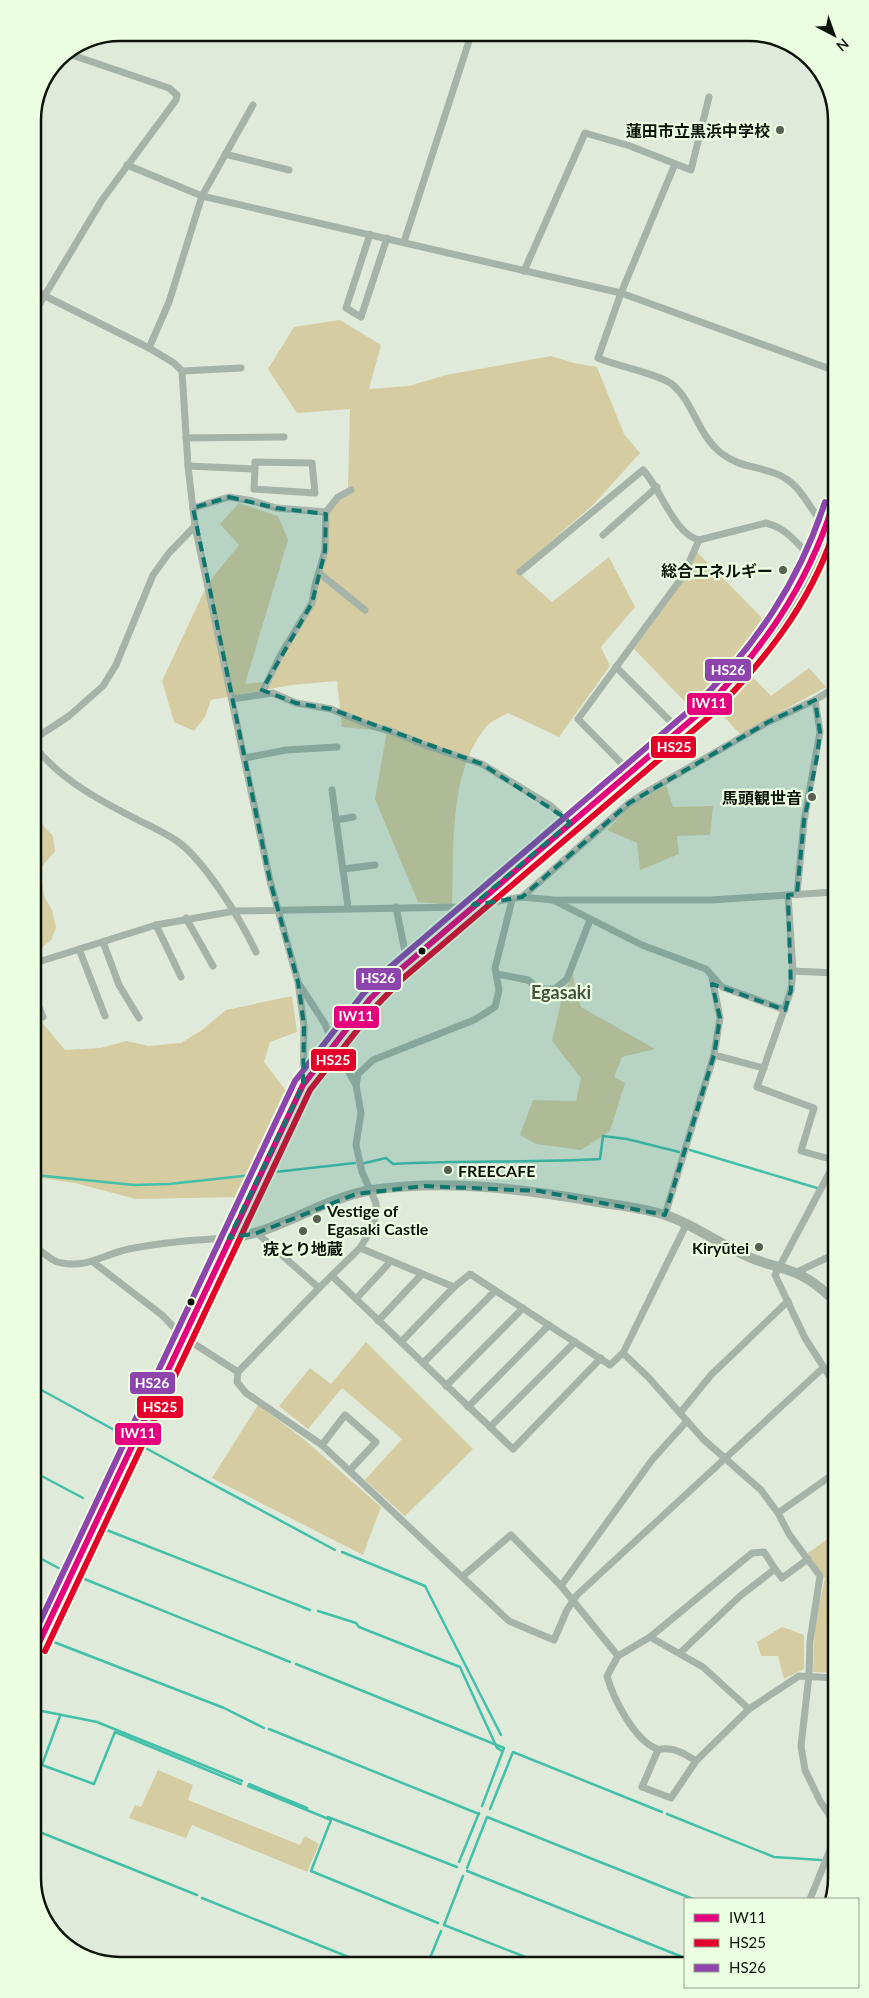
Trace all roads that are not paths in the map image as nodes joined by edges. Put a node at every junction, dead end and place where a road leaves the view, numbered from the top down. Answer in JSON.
{"nodes":[{"id":1,"x":469,"y":41,"type":"edge"},
{"id":2,"x":75,"y":56,"type":"edge"},
{"id":3,"x":709,"y":97,"type":"dead end"},
{"id":4,"x":253,"y":104,"type":"dead end"},
{"id":5,"x":225,"y":154,"type":"junction"},
{"id":6,"x":675,"y":164,"type":"junction"},
{"id":7,"x":127,"y":165,"type":"junction"},
{"id":8,"x":289,"y":170,"type":"dead end"},
{"id":9,"x":202,"y":196,"type":"junction"},
{"id":10,"x":370,"y":234,"type":"junction"},
{"id":11,"x":387,"y":238,"type":"junction"},
{"id":12,"x":404,"y":242,"type":"junction"},
{"id":13,"x":524,"y":271,"type":"junction"},
{"id":14,"x":621,"y":292,"type":"junction"},
{"id":15,"x":41,"y":295,"type":"edge"},
{"id":16,"x":45,"y":297,"type":"junction"},
{"id":17,"x":41,"y":303,"type":"edge"},
{"id":18,"x":149,"y":348,"type":"junction"},
{"id":19,"x":241,"y":368,"type":"dead end"},
{"id":20,"x":828,"y":369,"type":"edge"},
{"id":21,"x":182,"y":371,"type":"junction"},
{"id":22,"x":284,"y":437,"type":"dead end"},
{"id":23,"x":186,"y":438,"type":"junction"},
{"id":24,"x":188,"y":466,"type":"junction"},
{"id":25,"x":255,"y":469,"type":"junction"},
{"id":26,"x":657,"y":487,"type":"junction"},
{"id":27,"x":351,"y":490,"type":"dead end"},
{"id":28,"x":192,"y":508,"type":"junction"},
{"id":29,"x":326,"y":512,"type":"junction"},
{"id":30,"x":828,"y":520,"type":"edge"},
{"id":31,"x":195,"y":526,"type":"junction"},
{"id":32,"x":824,"y":531,"type":"junction"},
{"id":33,"x":603,"y":535,"type":"dead end"},
{"id":34,"x":828,"y":536,"type":"edge"},
{"id":35,"x":699,"y":540,"type":"junction"},
{"id":36,"x":813,"y":560,"type":"junction"},
{"id":37,"x":520,"y":572,"type":"dead end"},
{"id":38,"x":319,"y":573,"type":"junction"},
{"id":39,"x":365,"y":610,"type":"dead end"},
{"id":40,"x":616,"y":667,"type":"junction"},
{"id":41,"x":828,"y":692,"type":"edge"},
{"id":42,"x":262,"y":693,"type":"junction"},
{"id":43,"x":232,"y":698,"type":"junction"},
{"id":44,"x":815,"y":700,"type":"junction"},
{"id":45,"x":679,"y":730,"type":"junction"},
{"id":46,"x":41,"y":735,"type":"edge"},
{"id":47,"x":337,"y":748,"type":"dead end"},
{"id":48,"x":41,"y":754,"type":"edge"},
{"id":49,"x":245,"y":758,"type":"junction"},
{"id":50,"x":630,"y":772,"type":"junction"},
{"id":51,"x":332,"y":790,"type":"dead end"},
{"id":52,"x":353,"y":817,"type":"dead end"},
{"id":53,"x":336,"y":820,"type":"junction"},
{"id":54,"x":570,"y":823,"type":"junction"},
{"id":55,"x":375,"y":865,"type":"dead end"},
{"id":56,"x":343,"y":869,"type":"junction"},
{"id":57,"x":828,"y":892,"type":"edge"},
{"id":58,"x":797,"y":894,"type":"junction"},
{"id":59,"x":788,"y":895,"type":"junction"},
{"id":60,"x":522,"y":898,"type":"junction"},
{"id":61,"x":512,"y":900,"type":"junction"},
{"id":62,"x":553,"y":900,"type":"junction"},
{"id":63,"x":472,"y":905,"type":"junction"},
{"id":64,"x":348,"y":907,"type":"junction"},
{"id":65,"x":396,"y":907,"type":"junction"},
{"id":66,"x":276,"y":909,"type":"junction"},
{"id":67,"x":234,"y":911,"type":"junction"},
{"id":68,"x":186,"y":918,"type":"junction"},
{"id":69,"x":590,"y":920,"type":"junction"},
{"id":70,"x":156,"y":925,"type":"junction"},
{"id":71,"x":103,"y":942,"type":"junction"},
{"id":72,"x":80,"y":949,"type":"junction"},
{"id":73,"x":256,"y":952,"type":"dead end"},
{"id":74,"x":41,"y":961,"type":"edge"},
{"id":75,"x":409,"y":961,"type":"junction"},
{"id":76,"x":213,"y":966,"type":"dead end"},
{"id":77,"x":793,"y":971,"type":"junction"},
{"id":78,"x":828,"y":973,"type":"edge"},
{"id":79,"x":497,"y":974,"type":"junction"},
{"id":80,"x":181,"y":977,"type":"dead end"},
{"id":81,"x":712,"y":977,"type":"junction"},
{"id":82,"x":298,"y":982,"type":"junction"},
{"id":83,"x":785,"y":1010,"type":"junction"},
{"id":84,"x":41,"y":1012,"type":"edge"},
{"id":85,"x":105,"y":1016,"type":"dead end"},
{"id":86,"x":43,"y":1017,"type":"dead end"},
{"id":87,"x":138,"y":1018,"type":"dead end"},
{"id":88,"x":333,"y":1045,"type":"junction"},
{"id":89,"x":714,"y":1055,"type":"junction"},
{"id":90,"x":764,"y":1068,"type":"junction"},
{"id":91,"x":303,"y":1085,"type":"junction"},
{"id":92,"x":356,"y":1085,"type":"junction"},
{"id":93,"x":828,"y":1158,"type":"edge"},
{"id":94,"x":828,"y":1177,"type":"edge"},
{"id":95,"x":372,"y":1190,"type":"junction"},
{"id":96,"x":665,"y":1215,"type":"junction"},
{"id":97,"x":687,"y":1223,"type":"junction"},
{"id":98,"x":257,"y":1233,"type":"junction"},
{"id":99,"x":229,"y":1238,"type":"junction"},
{"id":100,"x":360,"y":1248,"type":"junction"},
{"id":101,"x":41,"y":1250,"type":"edge"},
{"id":102,"x":828,"y":1257,"type":"edge"},
{"id":103,"x":391,"y":1261,"type":"junction"},
{"id":104,"x":93,"y":1262,"type":"junction"},
{"id":105,"x":780,"y":1268,"type":"junction"},
{"id":106,"x":795,"y":1273,"type":"junction"},
{"id":107,"x":422,"y":1274,"type":"junction"},
{"id":108,"x":332,"y":1276,"type":"junction"},
{"id":109,"x":454,"y":1287,"type":"junction"},
{"id":110,"x":319,"y":1288,"type":"junction"},
{"id":111,"x":495,"y":1291,"type":"junction"},
{"id":112,"x":828,"y":1295,"type":"edge"},
{"id":113,"x":356,"y":1299,"type":"junction"},
{"id":114,"x":788,"y":1301,"type":"junction"},
{"id":115,"x":523,"y":1308,"type":"junction"},
{"id":116,"x":378,"y":1321,"type":"junction"},
{"id":117,"x":549,"y":1325,"type":"junction"},
{"id":118,"x":182,"y":1336,"type":"junction"},
{"id":119,"x":401,"y":1342,"type":"junction"},
{"id":120,"x":575,"y":1342,"type":"junction"},
{"id":121,"x":623,"y":1353,"type":"junction"},
{"id":122,"x":601,"y":1358,"type":"junction"},
{"id":123,"x":423,"y":1363,"type":"junction"},
{"id":124,"x":823,"y":1368,"type":"junction"},
{"id":125,"x":238,"y":1372,"type":"junction"},
{"id":126,"x":828,"y":1375,"type":"edge"},
{"id":127,"x":446,"y":1386,"type":"junction"},
{"id":128,"x":468,"y":1407,"type":"junction"},
{"id":129,"x":680,"y":1413,"type":"junction"},
{"id":130,"x":687,"y":1421,"type":"junction"},
{"id":131,"x":490,"y":1428,"type":"junction"},
{"id":132,"x":322,"y":1445,"type":"junction"},
{"id":133,"x":725,"y":1457,"type":"junction"},
{"id":134,"x":350,"y":1470,"type":"junction"},
{"id":135,"x":828,"y":1479,"type":"edge"},
{"id":136,"x":778,"y":1513,"type":"junction"},
{"id":137,"x":808,"y":1560,"type":"junction"},
{"id":138,"x":774,"y":1569,"type":"junction"},
{"id":139,"x":463,"y":1576,"type":"junction"},
{"id":140,"x":561,"y":1586,"type":"junction"},
{"id":141,"x":572,"y":1600,"type":"junction"},
{"id":142,"x":650,"y":1636,"type":"junction"},
{"id":143,"x":41,"y":1638,"type":"edge"},
{"id":144,"x":680,"y":1653,"type":"junction"},
{"id":145,"x":618,"y":1656,"type":"junction"},
{"id":146,"x":809,"y":1675,"type":"junction"},
{"id":147,"x":828,"y":1677,"type":"edge"},
{"id":148,"x":749,"y":1709,"type":"junction"},
{"id":149,"x":658,"y":1750,"type":"junction"},
{"id":150,"x":696,"y":1761,"type":"junction"},
{"id":151,"x":828,"y":1813,"type":"edge"},
{"id":152,"x":828,"y":1855,"type":"edge"},
{"id":153,"x":810,"y":1898,"type":"edge"}],
"edges":[{"from":1,"to":12,"type":"street"},
{"from":2,"to":7,"type":"street"},
{"from":3,"to":6,"type":"street"},
{"from":4,"to":5,"type":"street"},
{"from":5,"to":8,"type":"street"},
{"from":5,"to":9,"type":"street"},
{"from":6,"to":13,"type":"street"},
{"from":6,"to":14,"type":"street"},
{"from":7,"to":9,"type":"street"},
{"from":7,"to":16,"type":"street"},
{"from":9,"to":10,"type":"street"},
{"from":9,"to":18,"type":"street"},
{"from":10,"to":11,"type":"street"},
{"from":10,"to":11,"type":"street"},
{"from":11,"to":12,"type":"street"},
{"from":12,"to":13,"type":"street"},
{"from":13,"to":14,"type":"street"},
{"from":14,"to":20,"type":"street"},
{"from":14,"to":32,"type":"street"},
{"from":15,"to":16,"type":"street"},
{"from":16,"to":17,"type":"street"},
{"from":16,"to":18,"type":"street"},
{"from":18,"to":21,"type":"street"},
{"from":19,"to":21,"type":"street"},
{"from":21,"to":23,"type":"street"},
{"from":22,"to":23,"type":"street"},
{"from":23,"to":24,"type":"street"},
{"from":24,"to":25,"type":"street"},
{"from":24,"to":28,"type":"street"},
{"from":25,"to":25,"type":"street"},
{"from":26,"to":33,"type":"street"},
{"from":26,"to":35,"type":"street"},
{"from":26,"to":37,"type":"street"},
{"from":27,"to":29,"type":"street"},
{"from":28,"to":29,"type":"street"},
{"from":28,"to":31,"type":"street"},
{"from":29,"to":38,"type":"street"},
{"from":30,"to":32,"type":"main road"},
{"from":31,"to":43,"type":"street"},
{"from":31,"to":46,"type":"street"},
{"from":32,"to":34,"type":"street"},
{"from":32,"to":36,"type":"main road"},
{"from":35,"to":36,"type":"street"},
{"from":35,"to":40,"type":"street"},
{"from":36,"to":45,"type":"main road"},
{"from":38,"to":39,"type":"street"},
{"from":38,"to":42,"type":"street"},
{"from":40,"to":45,"type":"street"},
{"from":40,"to":50,"type":"street"},
{"from":41,"to":44,"type":"street"},
{"from":42,"to":43,"type":"street"},
{"from":42,"to":54,"type":"street"},
{"from":43,"to":49,"type":"street"},
{"from":44,"to":58,"type":"street"},
{"from":44,"to":60,"type":"street"},
{"from":45,"to":50,"type":"main road"},
{"from":47,"to":49,"type":"street"},
{"from":48,"to":67,"type":"street"},
{"from":49,"to":66,"type":"street"},
{"from":50,"to":54,"type":"main road"},
{"from":51,"to":53,"type":"street"},
{"from":52,"to":53,"type":"street"},
{"from":53,"to":56,"type":"street"},
{"from":54,"to":63,"type":"main road"},
{"from":55,"to":56,"type":"street"},
{"from":56,"to":64,"type":"street"},
{"from":57,"to":58,"type":"street"},
{"from":58,"to":59,"type":"street"},
{"from":59,"to":62,"type":"street"},
{"from":59,"to":77,"type":"street"},
{"from":60,"to":61,"type":"street"},
{"from":60,"to":62,"type":"street"},
{"from":61,"to":63,"type":"street"},
{"from":61,"to":79,"type":"street"},
{"from":62,"to":69,"type":"street"},
{"from":63,"to":65,"type":"street"},
{"from":63,"to":75,"type":"main road"},
{"from":64,"to":65,"type":"street"},
{"from":64,"to":66,"type":"street"},
{"from":65,"to":75,"type":"street"},
{"from":66,"to":67,"type":"street"},
{"from":66,"to":82,"type":"street"},
{"from":67,"to":68,"type":"street"},
{"from":67,"to":73,"type":"street"},
{"from":68,"to":70,"type":"street"},
{"from":68,"to":76,"type":"street"},
{"from":69,"to":79,"type":"street"},
{"from":69,"to":81,"type":"street"},
{"from":70,"to":71,"type":"street"},
{"from":70,"to":80,"type":"street"},
{"from":71,"to":72,"type":"street"},
{"from":71,"to":87,"type":"street"},
{"from":72,"to":74,"type":"street"},
{"from":72,"to":85,"type":"street"},
{"from":75,"to":88,"type":"main road"},
{"from":77,"to":78,"type":"street"},
{"from":77,"to":83,"type":"street"},
{"from":79,"to":92,"type":"street"},
{"from":81,"to":83,"type":"street"},
{"from":81,"to":89,"type":"street"},
{"from":82,"to":88,"type":"street"},
{"from":82,"to":91,"type":"street"},
{"from":83,"to":90,"type":"street"},
{"from":84,"to":86,"type":"street"},
{"from":88,"to":91,"type":"main road"},
{"from":88,"to":92,"type":"street"},
{"from":89,"to":90,"type":"street"},
{"from":89,"to":96,"type":"street"},
{"from":90,"to":93,"type":"street"},
{"from":91,"to":99,"type":"main road"},
{"from":92,"to":95,"type":"street"},
{"from":94,"to":105,"type":"street"},
{"from":95,"to":96,"type":"main road"},
{"from":95,"to":98,"type":"main road"},
{"from":95,"to":100,"type":"street"},
{"from":96,"to":97,"type":"main road"},
{"from":97,"to":105,"type":"main road"},
{"from":97,"to":121,"type":"street"},
{"from":98,"to":99,"type":"main road"},
{"from":98,"to":110,"type":"street"},
{"from":99,"to":104,"type":"street"},
{"from":99,"to":118,"type":"main road"},
{"from":100,"to":103,"type":"street"},
{"from":100,"to":108,"type":"street"},
{"from":101,"to":104,"type":"street"},
{"from":102,"to":106,"type":"street"},
{"from":103,"to":107,"type":"street"},
{"from":103,"to":113,"type":"street"},
{"from":104,"to":118,"type":"street"},
{"from":105,"to":106,"type":"main road"},
{"from":105,"to":114,"type":"street"},
{"from":106,"to":112,"type":"main road"},
{"from":107,"to":109,"type":"street"},
{"from":107,"to":116,"type":"street"},
{"from":108,"to":110,"type":"street"},
{"from":108,"to":113,"type":"street"},
{"from":109,"to":111,"type":"street"},
{"from":109,"to":119,"type":"street"},
{"from":110,"to":125,"type":"street"},
{"from":111,"to":115,"type":"street"},
{"from":111,"to":123,"type":"street"},
{"from":113,"to":116,"type":"street"},
{"from":114,"to":124,"type":"street"},
{"from":114,"to":129,"type":"street"},
{"from":115,"to":117,"type":"street"},
{"from":115,"to":127,"type":"street"},
{"from":116,"to":119,"type":"street"},
{"from":117,"to":120,"type":"street"},
{"from":117,"to":128,"type":"street"},
{"from":118,"to":125,"type":"street"},
{"from":118,"to":143,"type":"main road"},
{"from":119,"to":123,"type":"street"},
{"from":120,"to":122,"type":"street"},
{"from":120,"to":131,"type":"street"},
{"from":121,"to":122,"type":"street"},
{"from":121,"to":129,"type":"street"},
{"from":122,"to":131,"type":"street"},
{"from":123,"to":127,"type":"street"},
{"from":124,"to":126,"type":"street"},
{"from":124,"to":133,"type":"street"},
{"from":125,"to":132,"type":"street"},
{"from":127,"to":128,"type":"street"},
{"from":128,"to":131,"type":"street"},
{"from":129,"to":130,"type":"street"},
{"from":130,"to":133,"type":"street"},
{"from":130,"to":140,"type":"street"},
{"from":132,"to":134,"type":"street"},
{"from":132,"to":134,"type":"street"},
{"from":133,"to":136,"type":"street"},
{"from":133,"to":141,"type":"street"},
{"from":134,"to":139,"type":"street"},
{"from":135,"to":136,"type":"street"},
{"from":136,"to":137,"type":"street"},
{"from":137,"to":138,"type":"street"},
{"from":137,"to":146,"type":"street"},
{"from":138,"to":142,"type":"street"},
{"from":138,"to":144,"type":"street"},
{"from":139,"to":140,"type":"street"},
{"from":139,"to":141,"type":"street"},
{"from":140,"to":141,"type":"street"},
{"from":141,"to":145,"type":"street"},
{"from":142,"to":144,"type":"street"},
{"from":142,"to":145,"type":"street"},
{"from":144,"to":148,"type":"street"},
{"from":145,"to":149,"type":"street"},
{"from":146,"to":147,"type":"street"},
{"from":146,"to":148,"type":"street"},
{"from":146,"to":151,"type":"street"},
{"from":148,"to":150,"type":"street"},
{"from":149,"to":150,"type":"street"},
{"from":149,"to":150,"type":"street"},
{"from":152,"to":153,"type":"street"}]}
